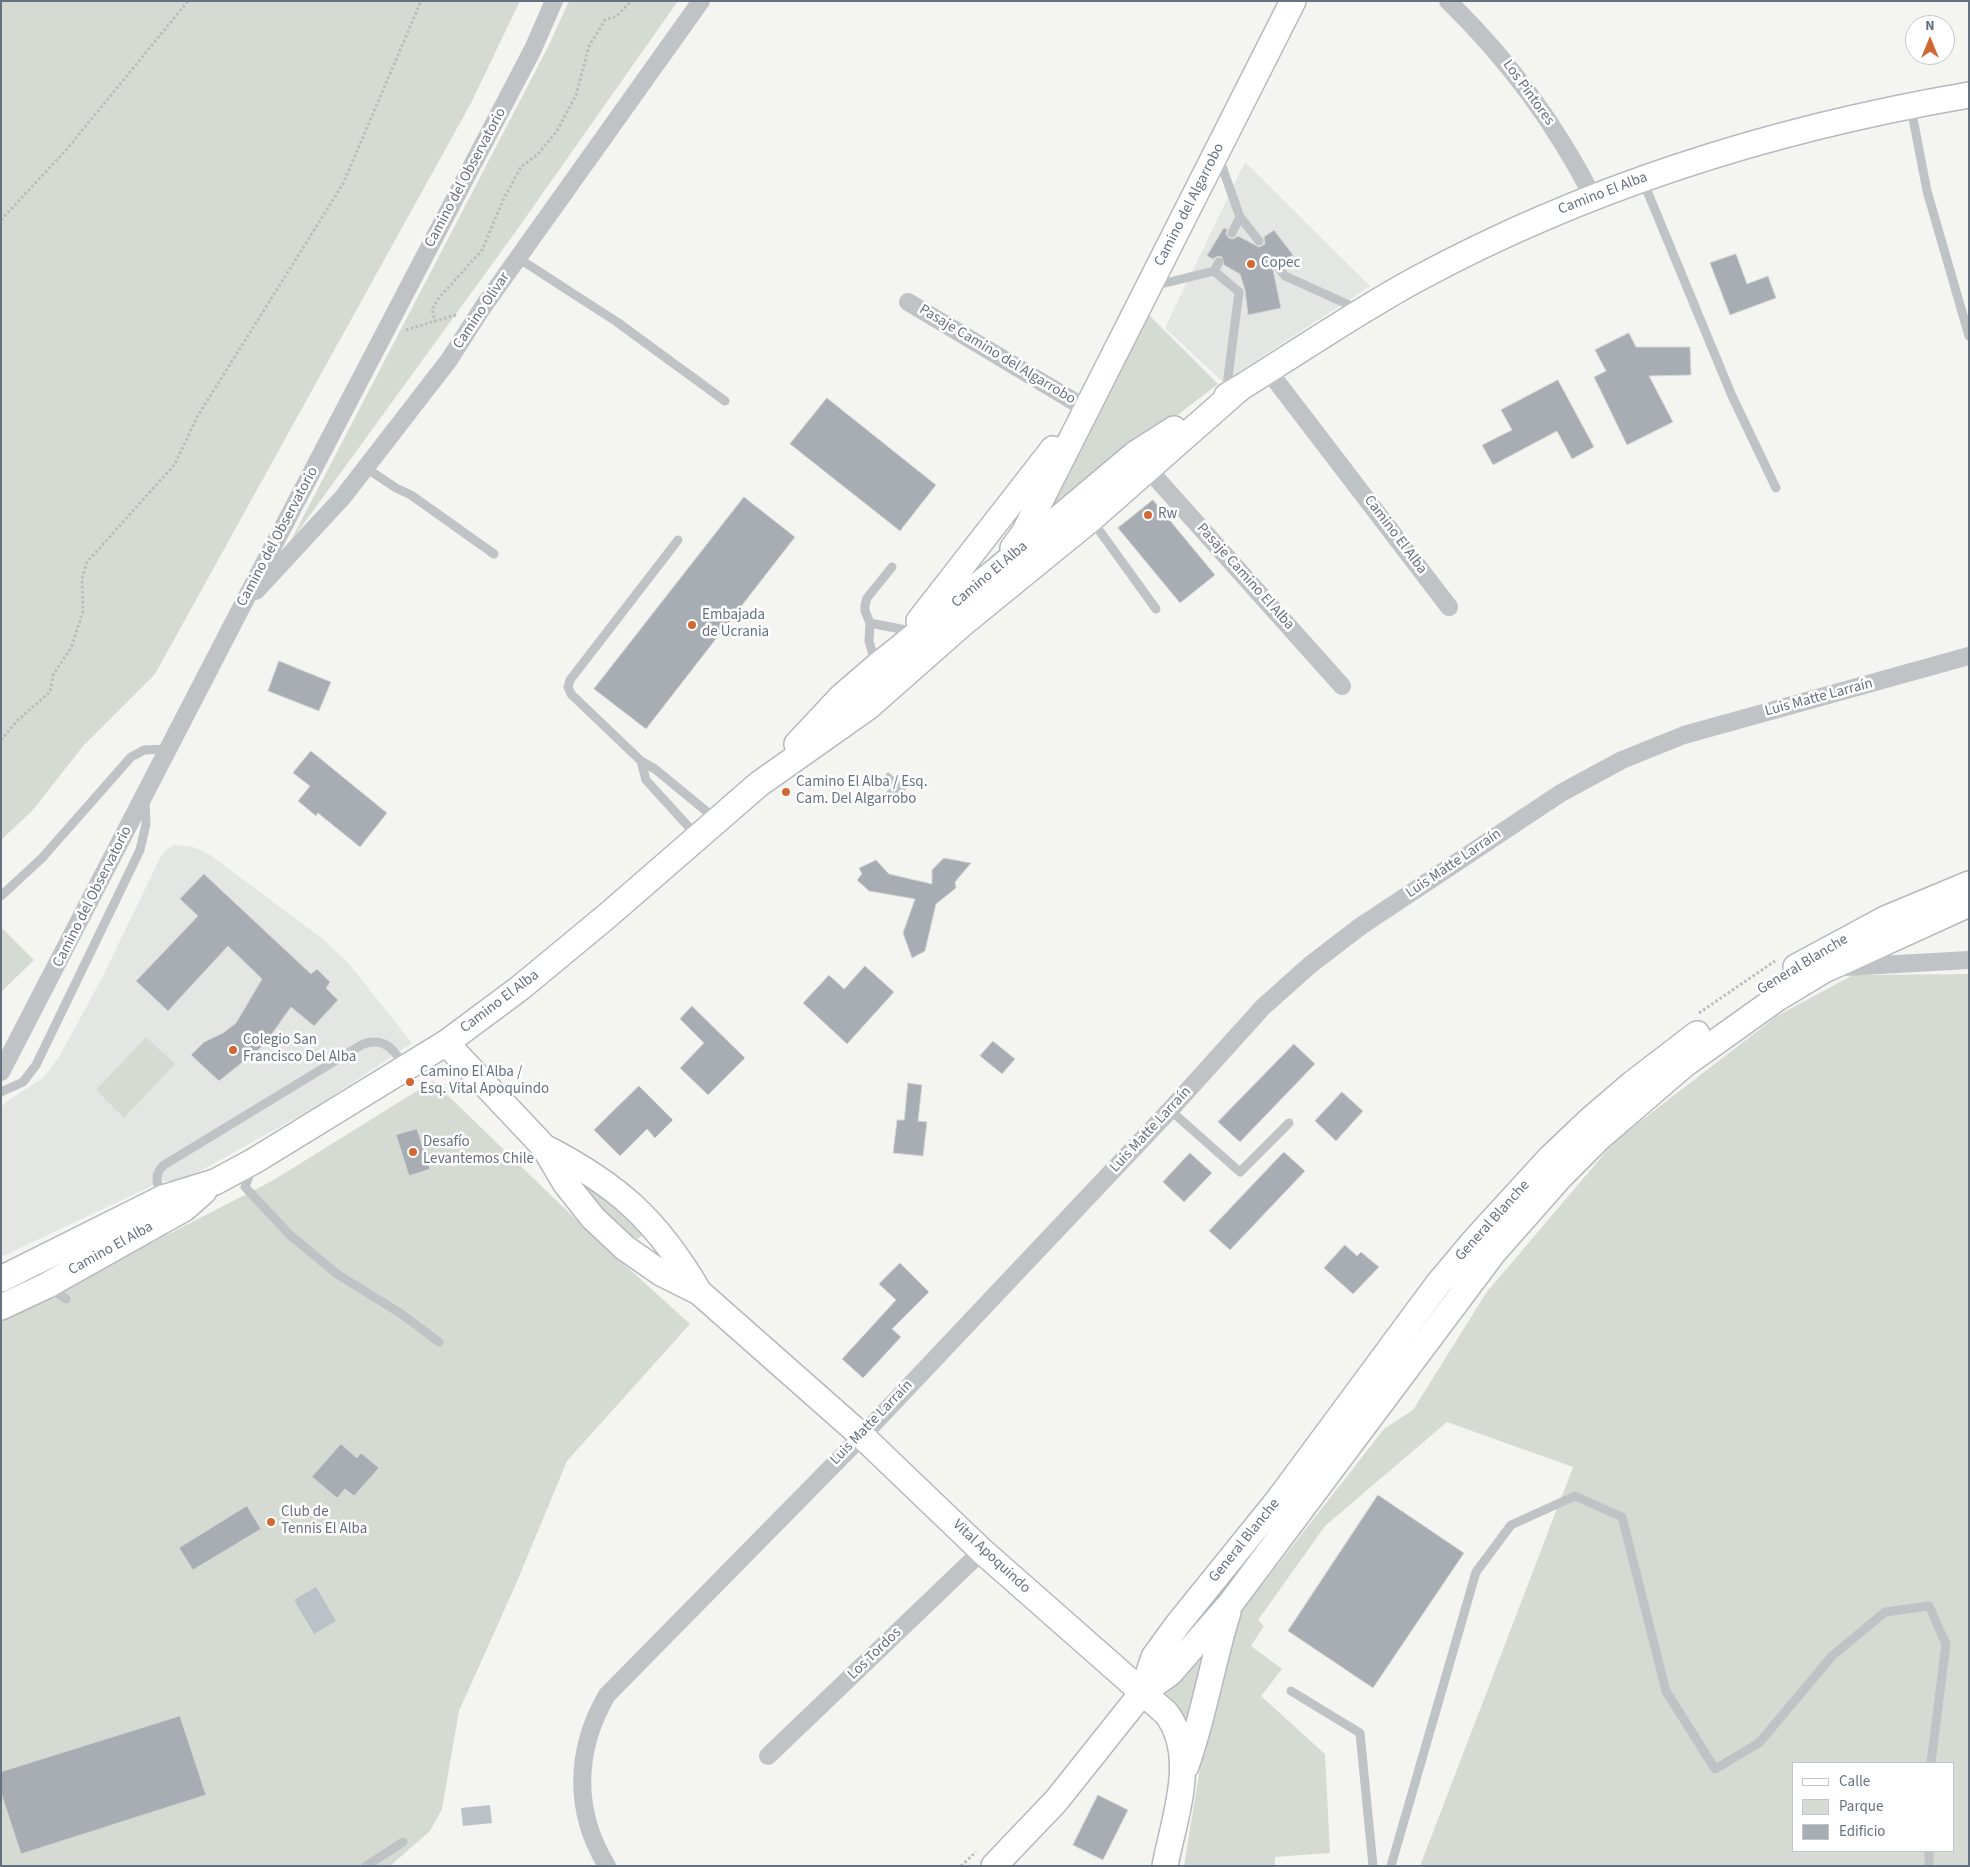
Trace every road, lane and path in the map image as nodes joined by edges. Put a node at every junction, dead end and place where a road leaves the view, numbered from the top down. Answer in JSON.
{"nodes":[{"id":1,"x":188,"y":1,"type":"edge"},
{"id":2,"x":421,"y":1,"type":"edge"},
{"id":3,"x":554,"y":1,"type":"edge"},
{"id":4,"x":631,"y":1,"type":"edge"},
{"id":5,"x":701,"y":1,"type":"edge"},
{"id":6,"x":1292,"y":1,"type":"edge"},
{"id":7,"x":1448,"y":1,"type":"edge"},
{"id":8,"x":1969,"y":95,"type":"edge"},
{"id":9,"x":1910,"y":105,"type":"junction"},
{"id":10,"x":1217,"y":153,"type":"junction"},
{"id":11,"x":1642,"y":179,"type":"junction"},
{"id":12,"x":1593,"y":198,"type":"junction"},
{"id":13,"x":1240,"y":217,"type":"junction"},
{"id":14,"x":1,"y":220,"type":"edge"},
{"id":15,"x":1232,"y":233,"type":"dead end"},
{"id":16,"x":1259,"y":241,"type":"dead end"},
{"id":17,"x":518,"y":258,"type":"junction"},
{"id":18,"x":1278,"y":267,"type":"dead end"},
{"id":19,"x":1286,"y":276,"type":"junction"},
{"id":20,"x":1275,"y":280,"type":"dead end"},
{"id":21,"x":1147,"y":288,"type":"junction"},
{"id":22,"x":908,"y":302,"type":"dead end"},
{"id":23,"x":483,"y":307,"type":"junction"},
{"id":24,"x":1362,"y":310,"type":"junction"},
{"id":25,"x":1969,"y":336,"type":"edge"},
{"id":26,"x":1267,"y":369,"type":"junction"},
{"id":27,"x":1233,"y":392,"type":"junction"},
{"id":28,"x":724,"y":401,"type":"dead end"},
{"id":29,"x":1085,"y":408,"type":"junction"},
{"id":30,"x":366,"y":468,"type":"junction"},
{"id":31,"x":1148,"y":468,"type":"junction"},
{"id":32,"x":1776,"y":488,"type":"dead end"},
{"id":33,"x":1091,"y":519,"type":"junction"},
{"id":34,"x":678,"y":540,"type":"dead end"},
{"id":35,"x":494,"y":554,"type":"dead end"},
{"id":36,"x":892,"y":567,"type":"dead end"},
{"id":37,"x":997,"y":570,"type":"junction"},
{"id":38,"x":242,"y":606,"type":"junction"},
{"id":39,"x":1449,"y":606,"type":"dead end"},
{"id":40,"x":1156,"y":609,"type":"dead end"},
{"id":41,"x":870,"y":623,"type":"junction"},
{"id":42,"x":962,"y":625,"type":"junction"},
{"id":43,"x":904,"y":641,"type":"junction"},
{"id":44,"x":1969,"y":656,"type":"edge"},
{"id":45,"x":876,"y":667,"type":"junction"},
{"id":46,"x":1342,"y":686,"type":"dead end"},
{"id":47,"x":1,"y":740,"type":"edge"},
{"id":48,"x":169,"y":749,"type":"junction"},
{"id":49,"x":641,"y":761,"type":"junction"},
{"id":50,"x":759,"y":784,"type":"junction"},
{"id":51,"x":144,"y":797,"type":"junction"},
{"id":52,"x":717,"y":820,"type":"junction"},
{"id":53,"x":698,"y":837,"type":"junction"},
{"id":54,"x":1969,"y":884,"type":"edge"},
{"id":55,"x":1,"y":896,"type":"edge"},
{"id":56,"x":1969,"y":904,"type":"edge"},
{"id":57,"x":1969,"y":960,"type":"edge"},
{"id":58,"x":1824,"y":970,"type":"junction"},
{"id":59,"x":446,"y":1043,"type":"junction"},
{"id":60,"x":407,"y":1068,"type":"junction"},
{"id":61,"x":1,"y":1072,"type":"edge"},
{"id":62,"x":1,"y":1092,"type":"edge"},
{"id":63,"x":1170,"y":1110,"type":"junction"},
{"id":64,"x":1289,"y":1123,"type":"dead end"},
{"id":65,"x":544,"y":1147,"type":"junction"},
{"id":66,"x":254,"y":1161,"type":"junction"},
{"id":67,"x":215,"y":1182,"type":"junction"},
{"id":68,"x":162,"y":1198,"type":"junction"},
{"id":69,"x":1,"y":1280,"type":"edge"},
{"id":70,"x":699,"y":1292,"type":"junction"},
{"id":71,"x":1,"y":1307,"type":"edge"},
{"id":72,"x":440,"y":1342,"type":"dead end"},
{"id":73,"x":862,"y":1436,"type":"junction"},
{"id":74,"x":982,"y":1551,"type":"junction"},
{"id":75,"x":1231,"y":1603,"type":"junction"},
{"id":76,"x":1291,"y":1691,"type":"dead end"},
{"id":77,"x":1142,"y":1692,"type":"junction"},
{"id":78,"x":768,"y":1756,"type":"dead end"},
{"id":79,"x":1931,"y":1762,"type":"edge"},
{"id":80,"x":1183,"y":1773,"type":"junction"},
{"id":81,"x":403,"y":1842,"type":"dead end"},
{"id":82,"x":1929,"y":1852,"type":"edge"},
{"id":83,"x":366,"y":1866,"type":"edge"},
{"id":84,"x":607,"y":1866,"type":"edge"},
{"id":85,"x":994,"y":1866,"type":"edge"},
{"id":86,"x":1165,"y":1866,"type":"edge"},
{"id":87,"x":1373,"y":1866,"type":"edge"},
{"id":88,"x":1391,"y":1866,"type":"edge"},
{"id":89,"x":1929,"y":1866,"type":"edge"}],
"edges":[{"from":1,"to":14,"type":"path"},
{"from":2,"to":47,"type":"path"},
{"from":3,"to":38,"type":"street","name":"Camino del Observatorio"},
{"from":4,"to":23,"type":"path"},
{"from":5,"to":17,"type":"street","name":"Camino Olivar"},
{"from":6,"to":10,"type":"main road","name":"Camino del Algarrobo"},
{"from":7,"to":12,"type":"street","name":"Los Pintores"},
{"from":8,"to":9,"type":"main road","name":"Camino El Alba"},
{"from":9,"to":11,"type":"main road","name":"Camino El Alba"},
{"from":9,"to":25,"type":"lane"},
{"from":10,"to":13,"type":"lane"},
{"from":10,"to":21,"type":"main road","name":"Camino del Algarrobo"},
{"from":11,"to":12,"type":"main road","name":"Camino El Alba"},
{"from":11,"to":32,"type":"lane"},
{"from":12,"to":24,"type":"main road","name":"Camino El Alba"},
{"from":13,"to":15,"type":"lane"},
{"from":13,"to":16,"type":"lane"},
{"from":17,"to":23,"type":"street","name":"Camino Olivar"},
{"from":17,"to":28,"type":"lane"},
{"from":18,"to":19,"type":"lane"},
{"from":19,"to":20,"type":"lane"},
{"from":19,"to":24,"type":"lane"},
{"from":21,"to":27,"type":"lane"},
{"from":21,"to":29,"type":"main road","name":"Camino del Algarrobo"},
{"from":22,"to":29,"type":"street","name":"Pasaje Camino del Algarrobo"},
{"from":23,"to":30,"type":"street","name":"Camino Olivar"},
{"from":24,"to":26,"type":"main road","name":"Camino El Alba"},
{"from":26,"to":27,"type":"main road","name":"Camino El Alba"},
{"from":26,"to":39,"type":"street","name":"Camino El Alba"},
{"from":27,"to":31,"type":"main road","name":"Camino El Alba"},
{"from":27,"to":37,"type":"main road","name":"Camino El Alba"},
{"from":29,"to":37,"type":"main road","name":"Camino del Algarrobo"},
{"from":29,"to":43,"type":"main road","name":"Camino del Algarrobo"},
{"from":30,"to":35,"type":"lane"},
{"from":30,"to":38,"type":"street","name":"Camino Olivar"},
{"from":31,"to":33,"type":"main road","name":"Camino El Alba"},
{"from":31,"to":46,"type":"street","name":"Pasaje Camino El Alba"},
{"from":33,"to":40,"type":"lane"},
{"from":33,"to":42,"type":"main road","name":"Camino El Alba"},
{"from":34,"to":49,"type":"lane"},
{"from":36,"to":41,"type":"lane"},
{"from":37,"to":42,"type":"main road","name":"Camino del Algarrobo"},
{"from":37,"to":43,"type":"main road","name":"Camino El Alba"},
{"from":38,"to":48,"type":"street","name":"Camino del Observatorio"},
{"from":41,"to":43,"type":"lane"},
{"from":41,"to":45,"type":"lane"},
{"from":42,"to":50,"type":"main road","name":"Camino El Alba"},
{"from":43,"to":45,"type":"main road","name":"Camino El Alba"},
{"from":44,"to":63,"type":"street","name":"Luis Matte Larraín"},
{"from":45,"to":50,"type":"main road","name":"Camino El Alba"},
{"from":48,"to":51,"type":"street","name":"Camino del Observatorio"},
{"from":48,"to":55,"type":"lane"},
{"from":49,"to":52,"type":"lane"},
{"from":49,"to":53,"type":"lane"},
{"from":50,"to":52,"type":"main road","name":"Camino El Alba"},
{"from":51,"to":61,"type":"street","name":"Camino del Observatorio"},
{"from":51,"to":62,"type":"lane"},
{"from":52,"to":53,"type":"main road","name":"Camino El Alba"},
{"from":53,"to":59,"type":"main road","name":"Camino El Alba"},
{"from":54,"to":77,"type":"main road","name":"General Blanche"},
{"from":56,"to":58,"type":"main road","name":"General Blanche"},
{"from":57,"to":58,"type":"street"},
{"from":58,"to":75,"type":"main road","name":"General Blanche"},
{"from":59,"to":60,"type":"main road","name":"Camino El Alba"},
{"from":59,"to":65,"type":"main road","name":"Vital Apoquindo"},
{"from":60,"to":66,"type":"main road","name":"Camino El Alba"},
{"from":60,"to":68,"type":"lane"},
{"from":63,"to":64,"type":"lane"},
{"from":63,"to":73,"type":"street","name":"Luis Matte Larraín"},
{"from":65,"to":70,"type":"main road","name":"Vital Apoquindo"},
{"from":65,"to":70,"type":"main road","name":"Vital Apoquindo"},
{"from":66,"to":67,"type":"main road","name":"Camino El Alba"},
{"from":66,"to":72,"type":"lane"},
{"from":67,"to":68,"type":"main road","name":"Camino El Alba"},
{"from":67,"to":71,"type":"main road","name":"Camino El Alba"},
{"from":68,"to":69,"type":"main road","name":"Camino El Alba"},
{"from":70,"to":73,"type":"main road","name":"Vital Apoquindo"},
{"from":73,"to":74,"type":"main road","name":"Vital Apoquindo"},
{"from":73,"to":84,"type":"street","name":"Luis Matte Larraín"},
{"from":74,"to":77,"type":"main road","name":"Vital Apoquindo"},
{"from":74,"to":78,"type":"street","name":"Los Tordos"},
{"from":75,"to":77,"type":"main road","name":"General Blanche"},
{"from":75,"to":80,"type":"main road"},
{"from":76,"to":87,"type":"lane"},
{"from":77,"to":80,"type":"main road","name":"Vital Apoquindo"},
{"from":77,"to":85,"type":"main road","name":"General Blanche"},
{"from":79,"to":88,"type":"lane"},
{"from":80,"to":86,"type":"main road","name":"Vital Apoquindo"},
{"from":81,"to":83,"type":"lane"},
{"from":82,"to":89,"type":"lane"}]}
